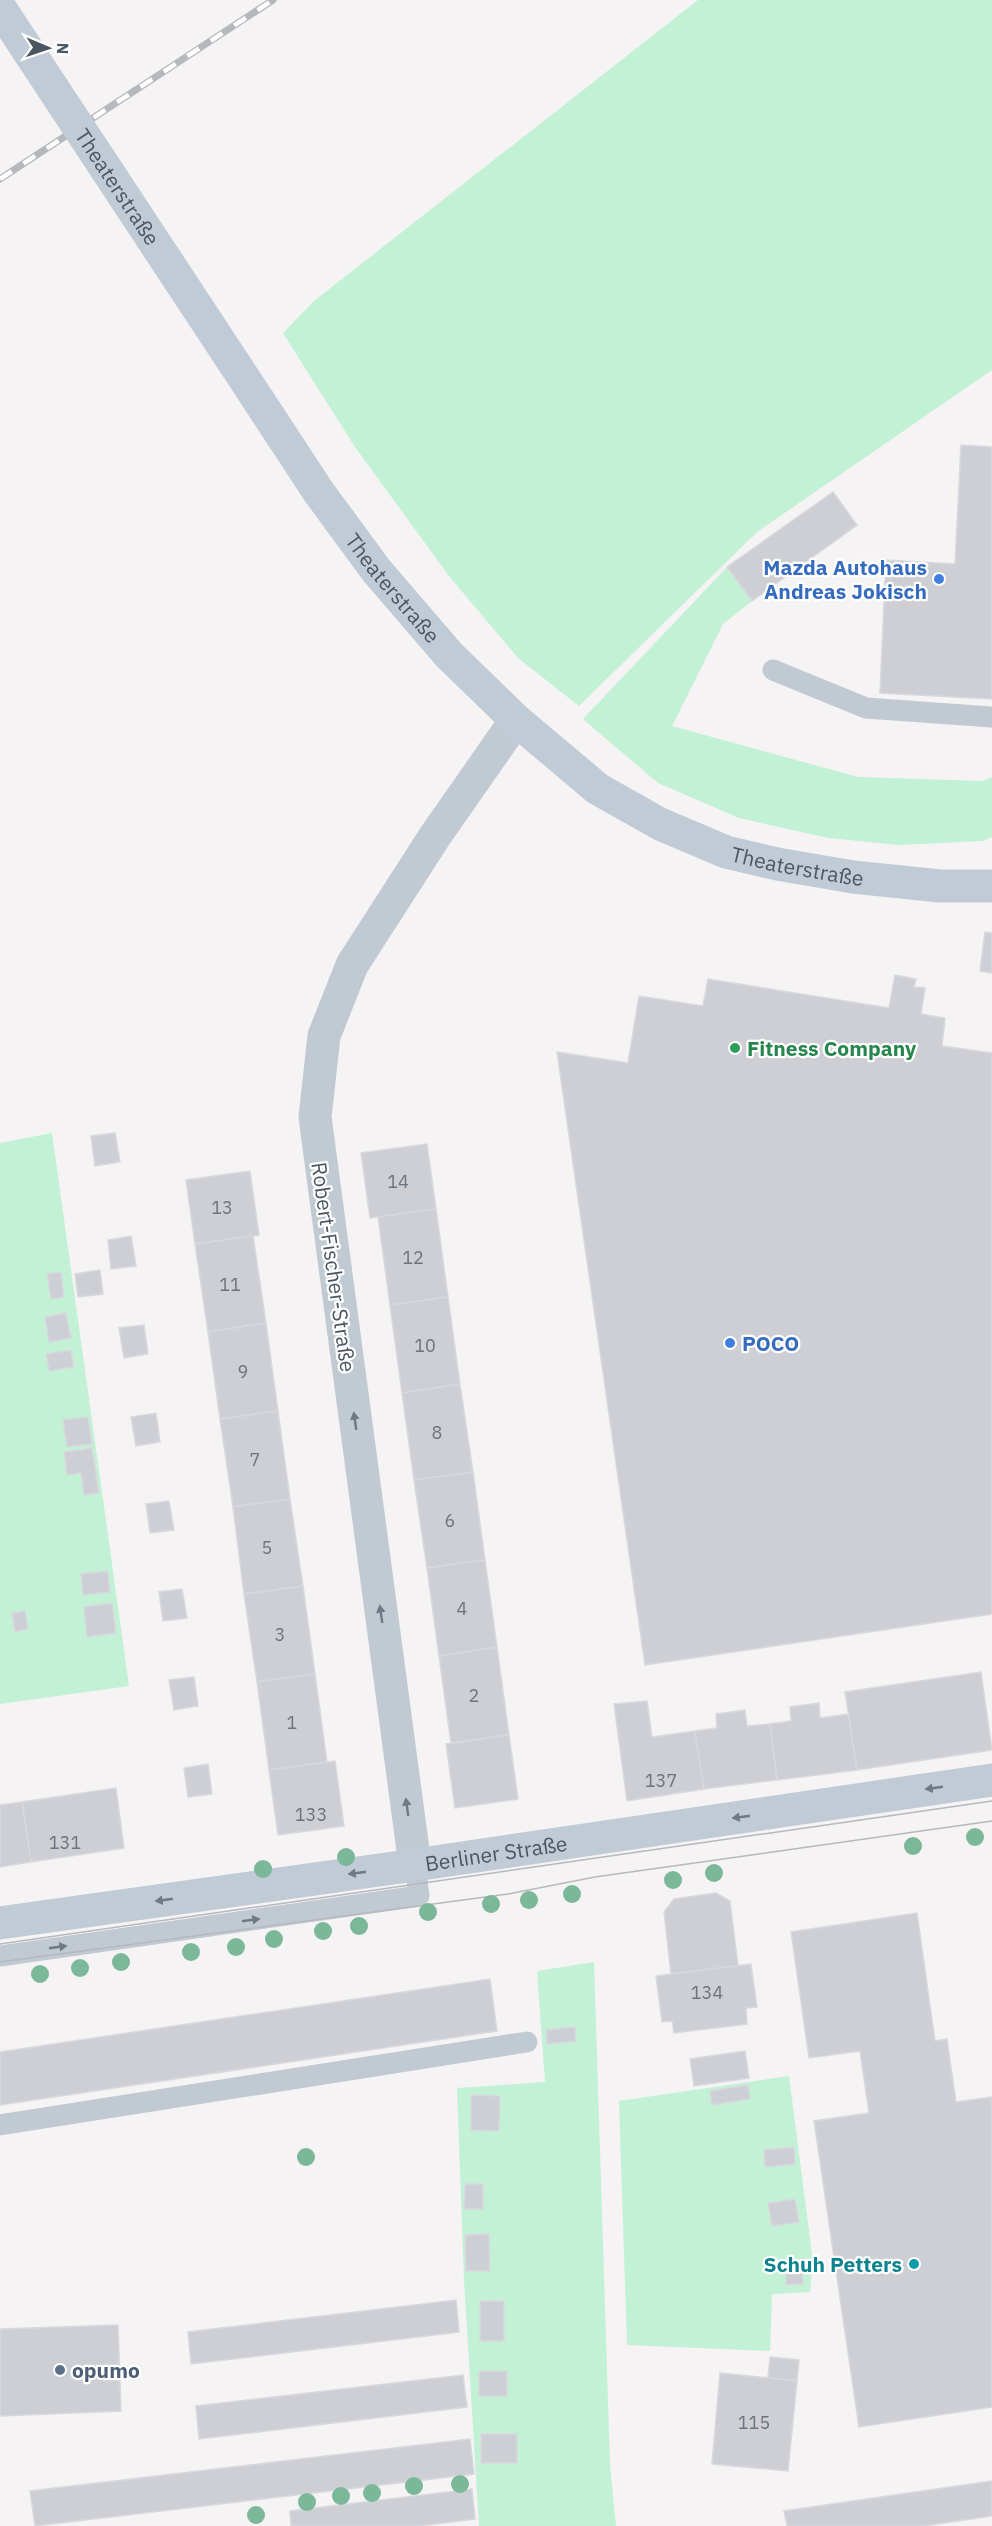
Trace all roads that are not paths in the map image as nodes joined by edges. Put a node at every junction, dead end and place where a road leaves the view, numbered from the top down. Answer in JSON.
{"nodes":[{"id":1,"x":0,"y":8,"type":"edge"},
{"id":2,"x":773,"y":670,"type":"dead end"},
{"id":3,"x":992,"y":717,"type":"edge"},
{"id":4,"x":516,"y":720,"type":"junction"},
{"id":5,"x":992,"y":886,"type":"edge"},
{"id":6,"x":992,"y":1780,"type":"edge"},
{"id":7,"x":415,"y":1865,"type":"junction"},
{"id":8,"x":0,"y":1923,"type":"edge"},
{"id":9,"x":0,"y":1956,"type":"edge"},
{"id":10,"x":527,"y":2042,"type":"dead end"},
{"id":11,"x":0,"y":2125,"type":"edge"}],
"edges":[{"from":1,"to":4,"type":"main road","name":"Theaterstraße","bridge":true},
{"from":2,"to":3,"type":"lane"},
{"from":4,"to":5,"type":"main road","name":"Theaterstraße"},
{"from":7,"to":4,"type":"street","name":"Robert-Fischer-Straße","one_way":true},
{"from":6,"to":7,"type":"main road","name":"Berliner Straße","one_way":true},
{"from":7,"to":8,"type":"main road","name":"Berliner Straße","one_way":true},
{"from":9,"to":7,"type":"lane","one_way":true},
{"from":10,"to":11,"type":"lane"}]}
